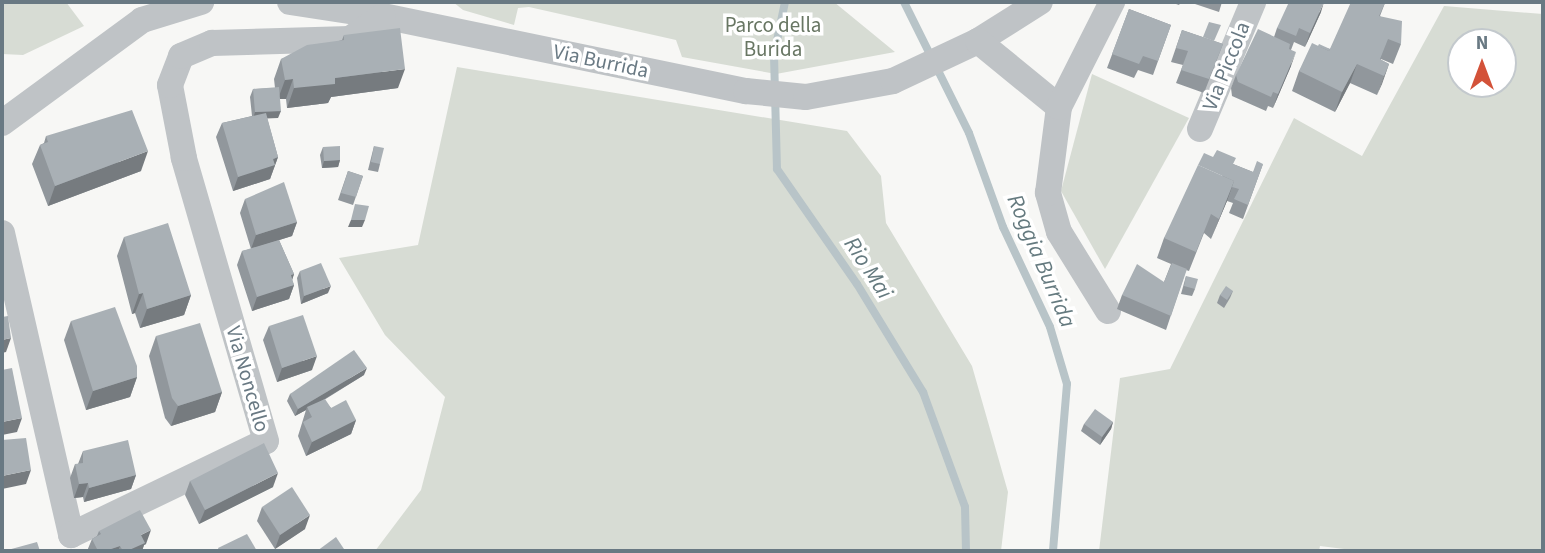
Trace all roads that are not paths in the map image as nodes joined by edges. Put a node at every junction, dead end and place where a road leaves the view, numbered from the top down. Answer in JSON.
{"nodes":[{"id":1,"x":201,"y":2,"type":"edge"},
{"id":2,"x":289,"y":2,"type":"edge"},
{"id":3,"x":1040,"y":2,"type":"edge"},
{"id":4,"x":1112,"y":2,"type":"edge"},
{"id":5,"x":1253,"y":2,"type":"edge"},
{"id":6,"x":168,"y":6,"type":"edge"},
{"id":7,"x":383,"y":16,"type":"junction"},
{"id":8,"x":978,"y":41,"type":"junction"},
{"id":9,"x":12,"y":100,"type":"edge"},
{"id":10,"x":1059,"y":107,"type":"junction"},
{"id":11,"x":2,"y":123,"type":"edge"},
{"id":12,"x":1200,"y":129,"type":"dead end"},
{"id":13,"x":2,"y":233,"type":"edge"},
{"id":14,"x":1108,"y":311,"type":"dead end"}],
"edges":[{"from":1,"to":6,"type":"street"},
{"from":2,"to":7,"type":"street","name":"Via Burrida"},
{"from":3,"to":8,"type":"street","name":"Via Burrida"},
{"from":4,"to":10,"type":"street"},
{"from":5,"to":12,"type":"street","name":"Via Piccola"},
{"from":6,"to":9,"type":"street"},
{"from":7,"to":8,"type":"street","name":"Via Burrida"},
{"from":7,"to":13,"type":"street","name":"Via Noncello"},
{"from":8,"to":10,"type":"street"},
{"from":9,"to":11,"type":"street"},
{"from":10,"to":14,"type":"street"}]}
